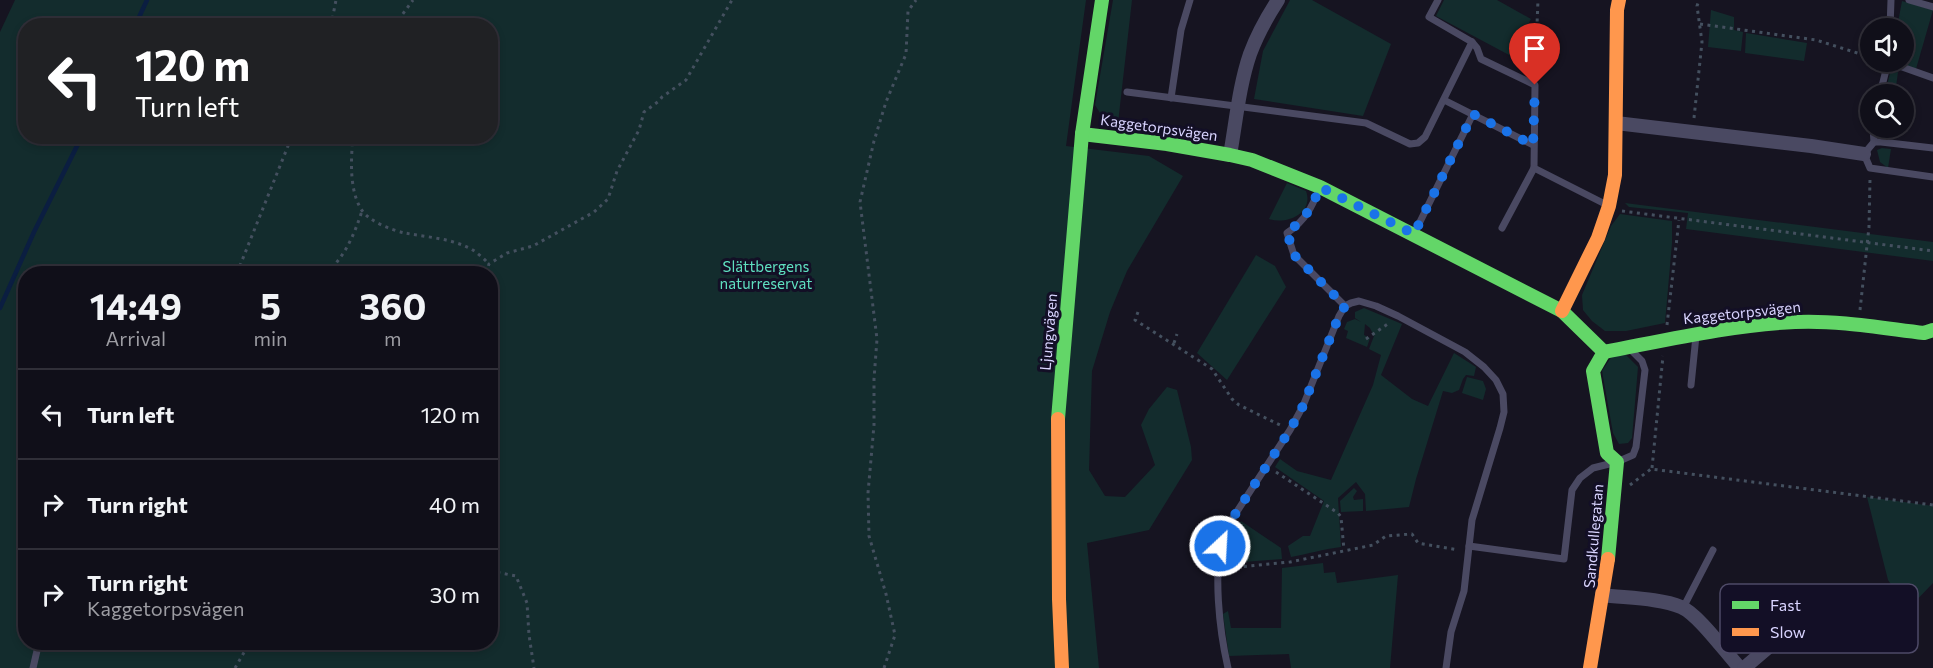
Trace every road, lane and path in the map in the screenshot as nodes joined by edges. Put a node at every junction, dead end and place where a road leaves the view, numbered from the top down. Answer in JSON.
{"nodes":[{"id":1,"x":336,"y":0,"type":"edge"},
{"id":2,"x":413,"y":0,"type":"edge"},
{"id":3,"x":732,"y":0,"type":"edge"},
{"id":4,"x":916,"y":0,"type":"edge"},
{"id":5,"x":1102,"y":0,"type":"edge"},
{"id":6,"x":1190,"y":0,"type":"edge"},
{"id":7,"x":1278,"y":0,"type":"edge"},
{"id":8,"x":1438,"y":0,"type":"edge"},
{"id":9,"x":1538,"y":0,"type":"edge"},
{"id":10,"x":1619,"y":0,"type":"edge"},
{"id":11,"x":1699,"y":0,"type":"edge"},
{"id":12,"x":1891,"y":0,"type":"edge"},
{"id":13,"x":1909,"y":0,"type":"edge"},
{"id":14,"x":1933,"y":7,"type":"edge"},
{"id":15,"x":333,"y":18,"type":"edge"},
{"id":16,"x":400,"y":18,"type":"edge"},
{"id":17,"x":1890,"y":18,"type":"edge"},
{"id":18,"x":1700,"y":24,"type":"junction"},
{"id":19,"x":1472,"y":42,"type":"junction"},
{"id":20,"x":1860,"y":54,"type":"edge"},
{"id":21,"x":1914,"y":71,"type":"edge"},
{"id":22,"x":1933,"y":78,"type":"edge"},
{"id":23,"x":1535,"y":85,"type":"junction"},
{"id":24,"x":1127,"y":92,"type":"dead end"},
{"id":25,"x":1171,"y":98,"type":"junction"},
{"id":26,"x":1444,"y":100,"type":"junction"},
{"id":27,"x":1238,"y":105,"type":"junction"},
{"id":28,"x":1473,"y":114,"type":"junction"},
{"id":29,"x":1616,"y":123,"type":"junction"},
{"id":30,"x":1693,"y":131,"type":"junction"},
{"id":31,"x":1082,"y":134,"type":"junction"},
{"id":32,"x":1874,"y":138,"type":"edge"},
{"id":33,"x":1874,"y":142,"type":"junction"},
{"id":34,"x":289,"y":144,"type":"edge"},
{"id":35,"x":353,"y":144,"type":"edge"},
{"id":36,"x":1533,"y":145,"type":"junction"},
{"id":37,"x":1933,"y":148,"type":"edge"},
{"id":38,"x":1864,"y":154,"type":"junction"},
{"id":39,"x":1230,"y":155,"type":"junction"},
{"id":40,"x":1534,"y":168,"type":"junction"},
{"id":41,"x":1870,"y":168,"type":"junction"},
{"id":42,"x":1933,"y":177,"type":"edge"},
{"id":43,"x":1320,"y":187,"type":"junction"},
{"id":44,"x":1609,"y":206,"type":"junction"},
{"id":45,"x":362,"y":211,"type":"junction"},
{"id":46,"x":1502,"y":228,"type":"dead end"},
{"id":47,"x":1414,"y":234,"type":"junction"},
{"id":48,"x":1868,"y":243,"type":"junction"},
{"id":49,"x":1933,"y":251,"type":"edge"},
{"id":50,"x":489,"y":264,"type":"joint"},
{"id":51,"x":240,"y":266,"type":"edge"},
{"id":52,"x":334,"y":266,"type":"edge"},
{"id":53,"x":1345,"y":306,"type":"junction"},
{"id":54,"x":1562,"y":311,"type":"junction"},
{"id":55,"x":1138,"y":312,"type":"dead end"},
{"id":56,"x":1398,"y":316,"type":"junction"},
{"id":57,"x":1858,"y":325,"type":"junction"},
{"id":58,"x":1933,"y":330,"type":"edge"},
{"id":59,"x":1177,"y":334,"type":"dead end"},
{"id":60,"x":1696,"y":334,"type":"junction"},
{"id":61,"x":1366,"y":339,"type":"dead end"},
{"id":62,"x":1174,"y":343,"type":"junction"},
{"id":63,"x":1626,"y":347,"type":"junction"},
{"id":64,"x":1604,"y":352,"type":"junction"},
{"id":65,"x":1691,"y":385,"type":"dead end"},
{"id":66,"x":1290,"y":430,"type":"junction"},
{"id":67,"x":1617,"y":462,"type":"junction"},
{"id":68,"x":1267,"y":466,"type":"junction"},
{"id":69,"x":1615,"y":491,"type":"junction"},
{"id":70,"x":1933,"y":505,"type":"edge"},
{"id":71,"x":1468,"y":549,"type":"junction"},
{"id":72,"x":1344,"y":550,"type":"junction"},
{"id":73,"x":1713,"y":550,"type":"dead end"},
{"id":74,"x":1218,"y":568,"type":"junction"},
{"id":75,"x":498,"y":573,"type":"edge"},
{"id":76,"x":1602,"y":595,"type":"junction"},
{"id":77,"x":1683,"y":608,"type":"junction"},
{"id":78,"x":1720,"y":645,"type":"edge"},
{"id":79,"x":37,"y":650,"type":"edge"},
{"id":80,"x":245,"y":650,"type":"edge"},
{"id":81,"x":1727,"y":653,"type":"edge"},
{"id":82,"x":1762,"y":653,"type":"edge"},
{"id":83,"x":33,"y":668,"type":"edge"},
{"id":84,"x":235,"y":668,"type":"edge"},
{"id":85,"x":534,"y":668,"type":"edge"},
{"id":86,"x":884,"y":668,"type":"edge"},
{"id":87,"x":1062,"y":668,"type":"edge"},
{"id":88,"x":1228,"y":668,"type":"edge"},
{"id":89,"x":1446,"y":668,"type":"edge"},
{"id":90,"x":1590,"y":668,"type":"edge"},
{"id":91,"x":1740,"y":668,"type":"edge"},
{"id":92,"x":1744,"y":668,"type":"edge"}],
"edges":[{"from":1,"to":15,"type":"path"},
{"from":2,"to":16,"type":"path"},
{"from":3,"to":50,"type":"path"},
{"from":4,"to":86,"type":"path"},
{"from":5,"to":31,"type":"street","name":"Ljungvägen"},
{"from":6,"to":25,"type":"lane"},
{"from":7,"to":27,"type":"street","name":"Kaggetorpsvägen"},
{"from":8,"to":19,"type":"lane"},
{"from":9,"to":23,"type":"path"},
{"from":10,"to":29,"type":"street"},
{"from":11,"to":18,"type":"path"},
{"from":12,"to":17,"type":"lane"},
{"from":13,"to":14,"type":"lane"},
{"from":18,"to":20,"type":"path"},
{"from":18,"to":30,"type":"path"},
{"from":19,"to":23,"type":"lane"},
{"from":19,"to":26,"type":"lane","name":"Kaggetorpsvägen"},
{"from":21,"to":22,"type":"lane"},
{"from":23,"to":36,"type":"lane"},
{"from":24,"to":25,"type":"lane","name":"Kaggetorpsvägen"},
{"from":25,"to":27,"type":"lane","name":"Kaggetorpsvägen"},
{"from":26,"to":27,"type":"lane","name":"Kaggetorpsvägen"},
{"from":26,"to":28,"type":"lane"},
{"from":27,"to":39,"type":"street","name":"Kaggetorpsvägen"},
{"from":28,"to":36,"type":"lane"},
{"from":28,"to":47,"type":"lane"},
{"from":29,"to":30,"type":"street"},
{"from":29,"to":44,"type":"street"},
{"from":30,"to":38,"type":"street"},
{"from":31,"to":39,"type":"street","name":"Kaggetorpsvägen"},
{"from":31,"to":87,"type":"street","name":"Ljungvägen"},
{"from":32,"to":33,"type":"lane"},
{"from":33,"to":37,"type":"lane"},
{"from":33,"to":38,"type":"lane"},
{"from":34,"to":51,"type":"path"},
{"from":35,"to":45,"type":"path"},
{"from":36,"to":40,"type":"lane"},
{"from":38,"to":41,"type":"lane"},
{"from":39,"to":43,"type":"street","name":"Kaggetorpsvägen"},
{"from":40,"to":44,"type":"lane"},
{"from":40,"to":46,"type":"lane"},
{"from":41,"to":42,"type":"lane"},
{"from":41,"to":48,"type":"path"},
{"from":43,"to":47,"type":"street","name":"Kaggetorpsvägen"},
{"from":43,"to":53,"type":"lane"},
{"from":44,"to":48,"type":"path"},
{"from":44,"to":54,"type":"street"},
{"from":45,"to":50,"type":"path"},
{"from":45,"to":52,"type":"path"},
{"from":47,"to":54,"type":"street","name":"Kaggetorpsvägen"},
{"from":48,"to":49,"type":"path"},
{"from":48,"to":57,"type":"path"},
{"from":53,"to":56,"type":"lane"},
{"from":53,"to":66,"type":"lane"},
{"from":54,"to":64,"type":"street","name":"Kaggetorpsvägen"},
{"from":55,"to":62,"type":"path"},
{"from":56,"to":61,"type":"path"},
{"from":56,"to":71,"type":"lane"},
{"from":57,"to":58,"type":"street","name":"Kaggetorpsvägen"},
{"from":57,"to":60,"type":"street","name":"Kaggetorpsvägen"},
{"from":59,"to":62,"type":"path"},
{"from":60,"to":63,"type":"street","name":"Kaggetorpsvägen"},
{"from":60,"to":65,"type":"lane"},
{"from":62,"to":66,"type":"path"},
{"from":63,"to":64,"type":"street","name":"Kaggetorpsvägen"},
{"from":63,"to":67,"type":"lane"},
{"from":64,"to":67,"type":"street"},
{"from":66,"to":68,"type":"lane"},
{"from":67,"to":69,"type":"street","name":"Sandkullegatan"},
{"from":67,"to":71,"type":"lane"},
{"from":68,"to":72,"type":"path"},
{"from":68,"to":74,"type":"lane"},
{"from":69,"to":70,"type":"path"},
{"from":69,"to":76,"type":"street","name":"Sandkullegatan"},
{"from":71,"to":72,"type":"path"},
{"from":71,"to":89,"type":"lane"},
{"from":72,"to":74,"type":"path"},
{"from":73,"to":77,"type":"lane"},
{"from":74,"to":88,"type":"lane"},
{"from":75,"to":85,"type":"path"},
{"from":76,"to":77,"type":"street","name":"Sandkullegatan"},
{"from":76,"to":90,"type":"street"},
{"from":77,"to":78,"type":"street","name":"Sandkullegatan"},
{"from":79,"to":83,"type":"lane"},
{"from":80,"to":84,"type":"path"},
{"from":81,"to":91,"type":"street","name":"Sandkullegatan"},
{"from":82,"to":92,"type":"street"}]}
